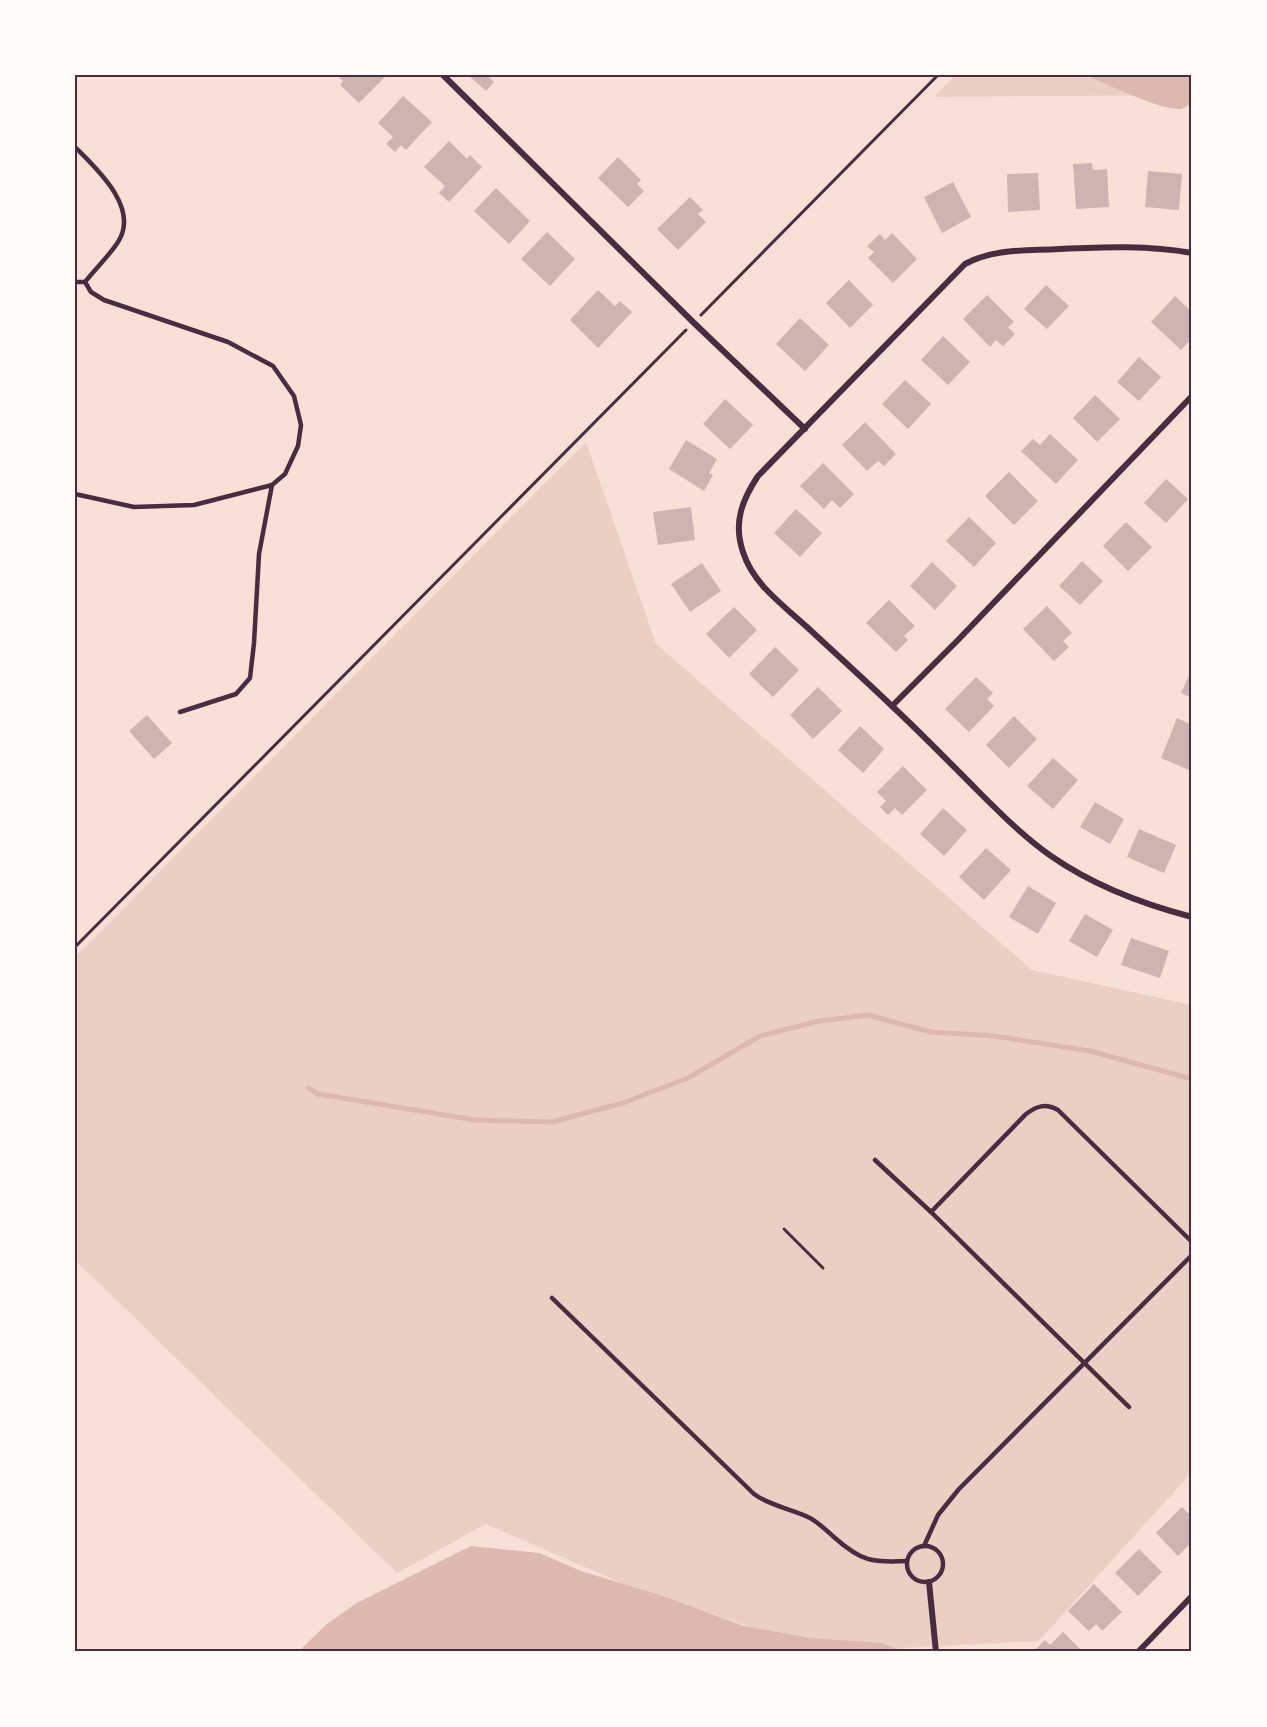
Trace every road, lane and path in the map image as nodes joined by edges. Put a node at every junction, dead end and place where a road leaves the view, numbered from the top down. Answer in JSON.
{"nodes":[{"id":1,"x":443,"y":75,"type":"edge"},
{"id":2,"x":938,"y":75,"type":"edge"},
{"id":3,"x":75,"y":147,"type":"edge"},
{"id":4,"x":1192,"y":253,"type":"edge"},
{"id":5,"x":75,"y":282,"type":"edge"},
{"id":6,"x":85,"y":282,"type":"junction"},
{"id":7,"x":693,"y":322,"type":"junction"},
{"id":8,"x":1192,"y":396,"type":"edge"},
{"id":9,"x":805,"y":429,"type":"junction"},
{"id":10,"x":272,"y":485,"type":"junction"},
{"id":11,"x":75,"y":494,"type":"edge"},
{"id":12,"x":892,"y":706,"type":"junction"},
{"id":13,"x":180,"y":712,"type":"dead end"},
{"id":14,"x":1192,"y":917,"type":"edge"},
{"id":15,"x":75,"y":947,"type":"edge"},
{"id":16,"x":875,"y":1160,"type":"dead end"},
{"id":17,"x":931,"y":1212,"type":"junction"},
{"id":18,"x":784,"y":1229,"type":"dead end"},
{"id":19,"x":1192,"y":1242,"type":"edge"},
{"id":20,"x":1192,"y":1255,"type":"edge"},
{"id":21,"x":823,"y":1268,"type":"dead end"},
{"id":22,"x":552,"y":1298,"type":"dead end"},
{"id":23,"x":1084,"y":1364,"type":"junction"},
{"id":24,"x":1129,"y":1407,"type":"dead end"},
{"id":25,"x":924,"y":1546,"type":"junction"},
{"id":26,"x":907,"y":1561,"type":"junction"},
{"id":27,"x":929,"y":1582,"type":"junction"},
{"id":28,"x":1192,"y":1596,"type":"edge"},
{"id":29,"x":936,"y":1652,"type":"edge"},
{"id":30,"x":1138,"y":1652,"type":"edge"}],
"edges":[{"from":1,"to":7,"type":"street"},
{"from":2,"to":7,"type":"path"},
{"from":3,"to":6,"type":"lane"},
{"from":4,"to":9,"type":"street"},
{"from":5,"to":6,"type":"lane"},
{"from":6,"to":10,"type":"lane"},
{"from":7,"to":9,"type":"street"},
{"from":7,"to":15,"type":"path"},
{"from":8,"to":12,"type":"street"},
{"from":9,"to":12,"type":"street"},
{"from":10,"to":11,"type":"lane"},
{"from":10,"to":13,"type":"lane"},
{"from":12,"to":14,"type":"street"},
{"from":16,"to":17,"type":"lane"},
{"from":17,"to":19,"type":"lane"},
{"from":17,"to":23,"type":"lane"},
{"from":18,"to":21,"type":"path"},
{"from":20,"to":23,"type":"lane"},
{"from":22,"to":26,"type":"lane"},
{"from":23,"to":24,"type":"lane"},
{"from":23,"to":25,"type":"lane"},
{"from":25,"to":26,"type":"lane"},
{"from":25,"to":27,"type":"lane"},
{"from":26,"to":27,"type":"lane"},
{"from":27,"to":29,"type":"street"},
{"from":28,"to":30,"type":"street"}]}
